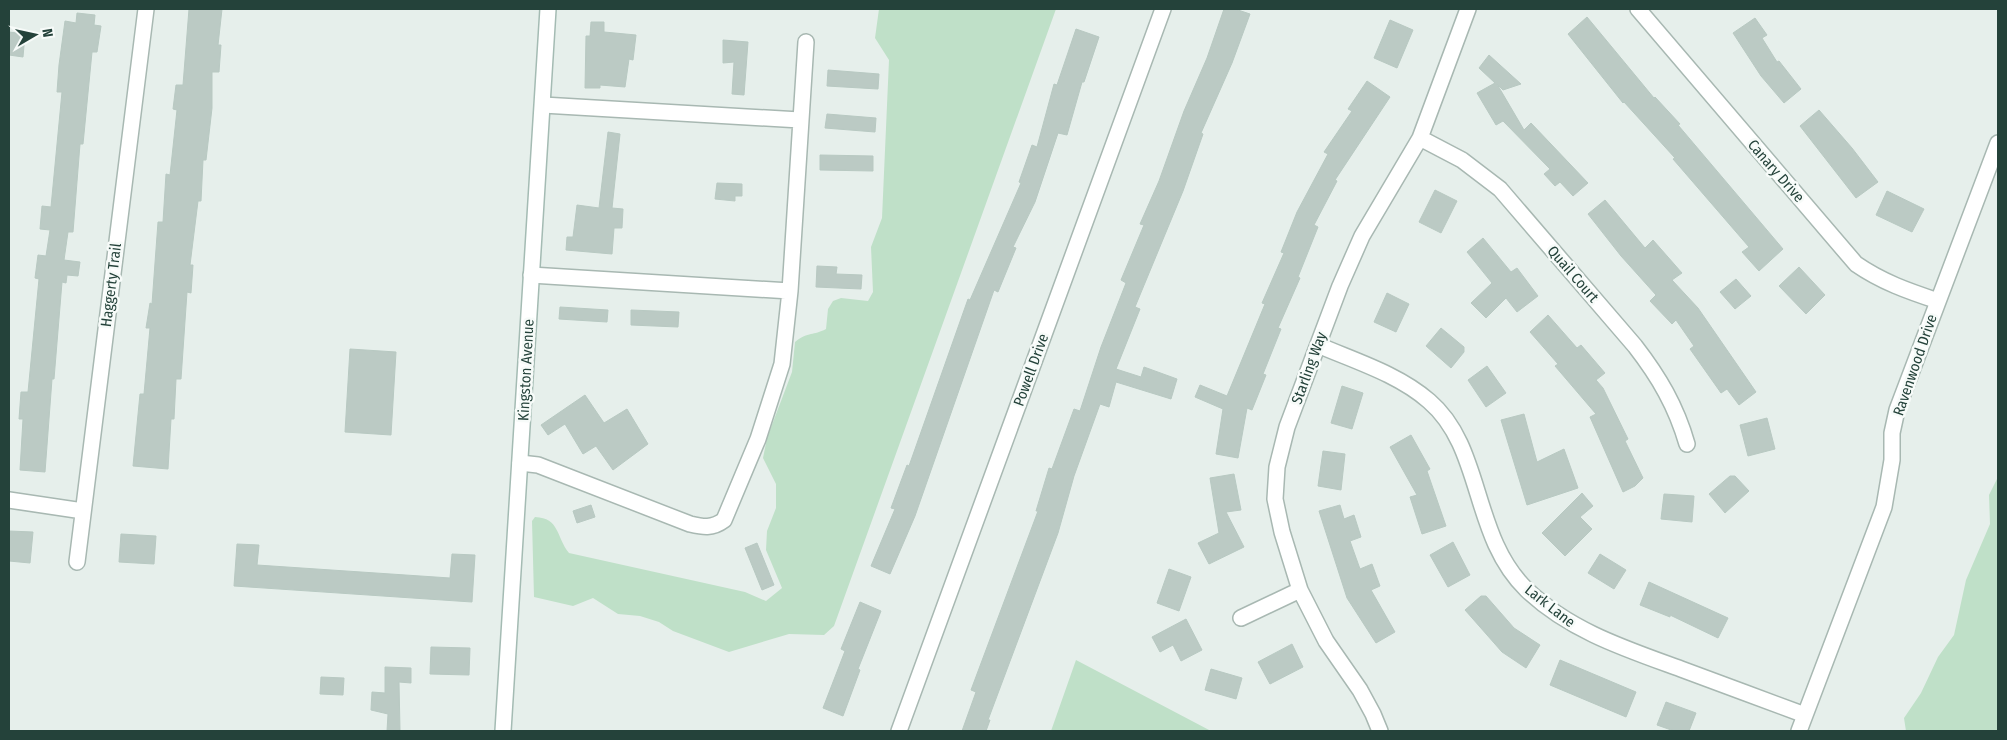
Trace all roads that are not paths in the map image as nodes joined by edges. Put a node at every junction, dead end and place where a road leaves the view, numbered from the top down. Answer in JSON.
{"nodes":[{"id":1,"x":146,"y":9,"type":"edge"},
{"id":2,"x":548,"y":9,"type":"edge"},
{"id":3,"x":1163,"y":9,"type":"edge"},
{"id":4,"x":1638,"y":9,"type":"edge"},
{"id":5,"x":1465,"y":10,"type":"edge"},
{"id":6,"x":806,"y":42,"type":"dead end"},
{"id":7,"x":543,"y":105,"type":"junction"},
{"id":8,"x":800,"y":120,"type":"junction"},
{"id":9,"x":1420,"y":138,"type":"junction"},
{"id":10,"x":1998,"y":143,"type":"edge"},
{"id":11,"x":531,"y":275,"type":"junction"},
{"id":12,"x":790,"y":291,"type":"junction"},
{"id":13,"x":1938,"y":301,"type":"junction"},
{"id":14,"x":1318,"y":345,"type":"junction"},
{"id":15,"x":1687,"y":444,"type":"dead end"},
{"id":16,"x":520,"y":463,"type":"junction"},
{"id":17,"x":9,"y":500,"type":"edge"},
{"id":18,"x":83,"y":510,"type":"junction"},
{"id":19,"x":77,"y":562,"type":"dead end"},
{"id":20,"x":1300,"y":590,"type":"junction"},
{"id":21,"x":1241,"y":618,"type":"dead end"},
{"id":22,"x":1805,"y":715,"type":"junction"},
{"id":23,"x":503,"y":731,"type":"edge"},
{"id":24,"x":899,"y":731,"type":"edge"},
{"id":25,"x":1380,"y":731,"type":"edge"},
{"id":26,"x":1799,"y":731,"type":"edge"}],
"edges":[{"from":1,"to":18,"type":"street","name":"Haggerty Trail"},
{"from":2,"to":7,"type":"street","name":"Kingston Avenue"},
{"from":3,"to":24,"type":"street","name":"Powell Drive"},
{"from":4,"to":13,"type":"street","name":"Canary Drive"},
{"from":5,"to":9,"type":"street","name":"Starling Way"},
{"from":6,"to":8,"type":"street"},
{"from":7,"to":8,"type":"street"},
{"from":7,"to":11,"type":"street","name":"Kingston Avenue"},
{"from":8,"to":12,"type":"street"},
{"from":9,"to":14,"type":"street","name":"Starling Way"},
{"from":9,"to":15,"type":"street","name":"Quail Court"},
{"from":10,"to":13,"type":"street","name":"Ravenwood Drive"},
{"from":11,"to":12,"type":"street"},
{"from":11,"to":16,"type":"street","name":"Kingston Avenue"},
{"from":12,"to":16,"type":"street"},
{"from":13,"to":22,"type":"street","name":"Ravenwood Drive"},
{"from":14,"to":20,"type":"street","name":"Starling Way"},
{"from":14,"to":22,"type":"street","name":"Lark Lane"},
{"from":16,"to":23,"type":"street","name":"Kingston Avenue"},
{"from":17,"to":18,"type":"street"},
{"from":18,"to":19,"type":"street","name":"Haggerty Trail"},
{"from":20,"to":21,"type":"street"},
{"from":20,"to":25,"type":"street","name":"Starling Way"},
{"from":22,"to":26,"type":"street","name":"Ravenwood Drive"}]}
